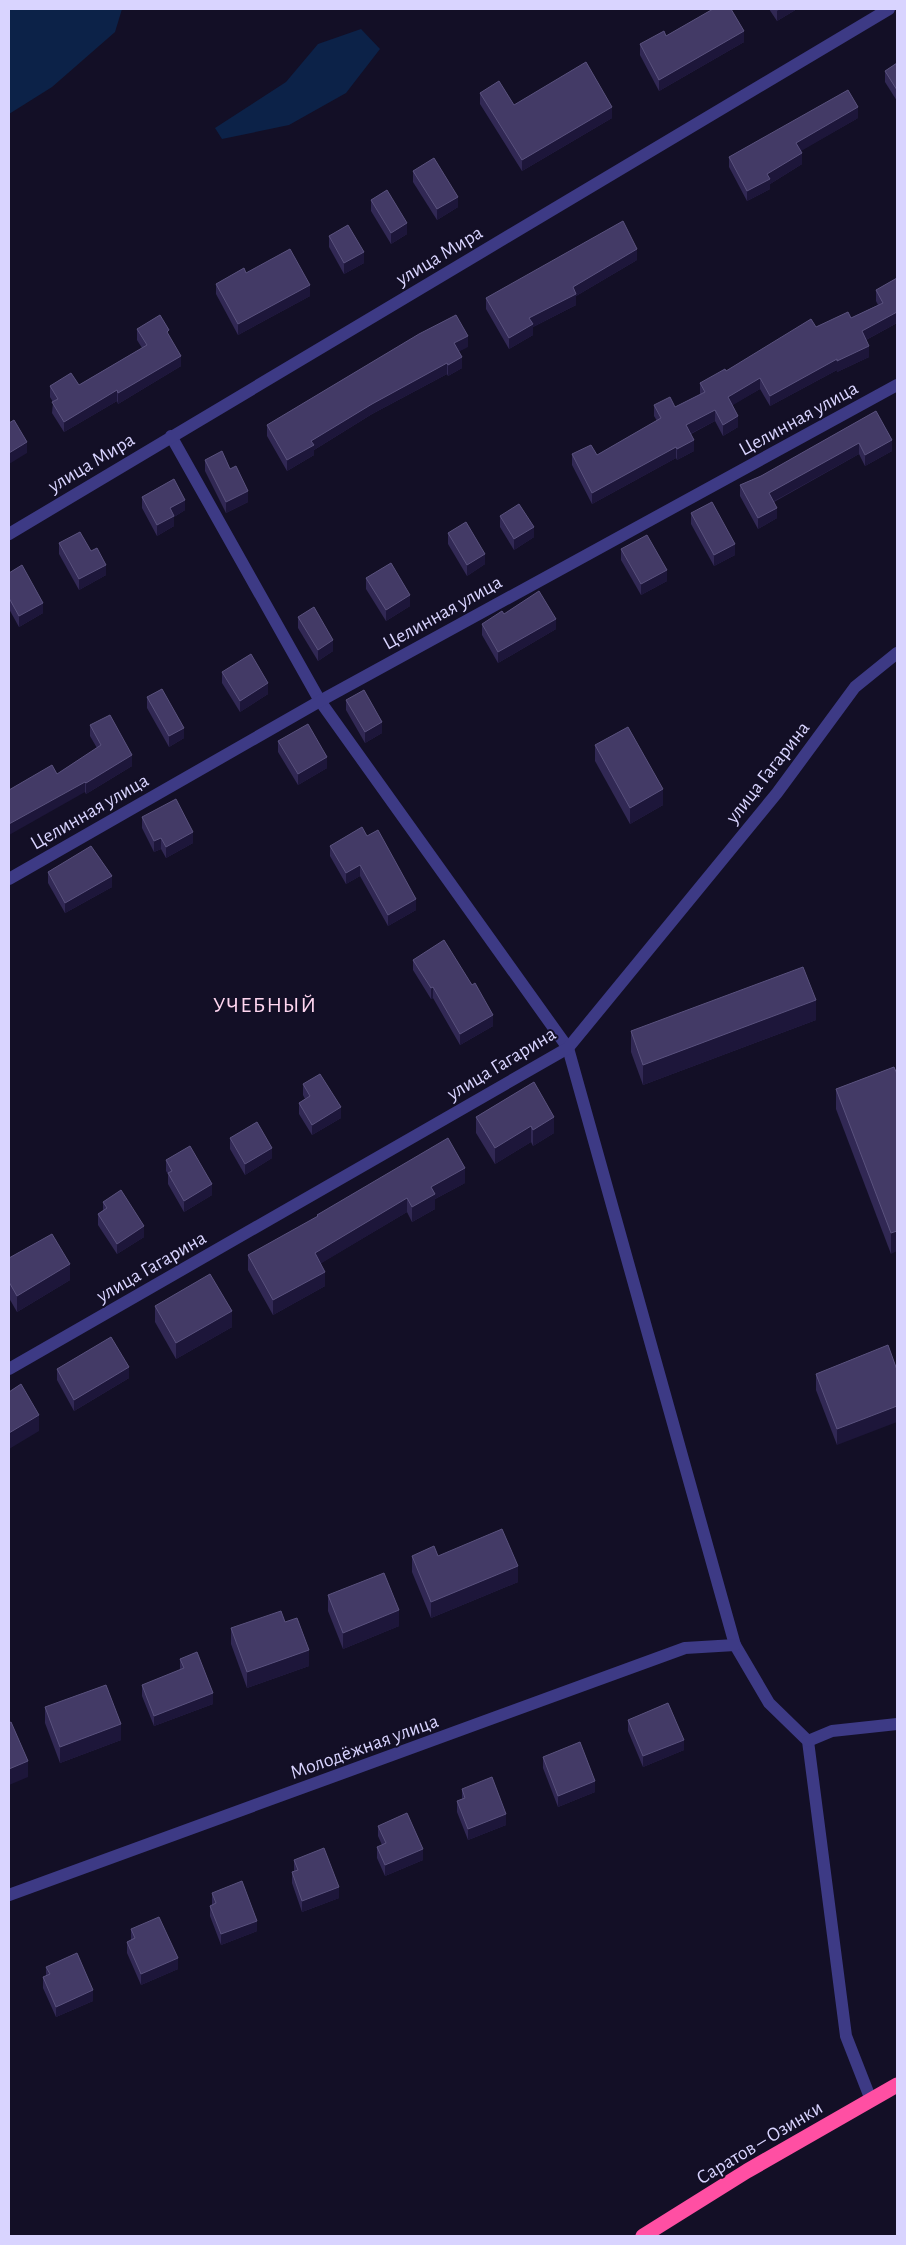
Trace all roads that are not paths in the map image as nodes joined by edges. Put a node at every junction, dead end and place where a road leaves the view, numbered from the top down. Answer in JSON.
{"nodes":[{"id":1,"x":889,"y":9,"type":"edge"},
{"id":2,"x":897,"y":385,"type":"edge"},
{"id":3,"x":171,"y":436,"type":"junction"},
{"id":4,"x":9,"y":534,"type":"edge"},
{"id":5,"x":897,"y":653,"type":"edge"},
{"id":6,"x":320,"y":701,"type":"junction"},
{"id":7,"x":9,"y":879,"type":"edge"},
{"id":8,"x":568,"y":1048,"type":"junction"},
{"id":9,"x":9,"y":1369,"type":"edge"},
{"id":10,"x":735,"y":1645,"type":"junction"},
{"id":11,"x":897,"y":1724,"type":"edge"},
{"id":12,"x":808,"y":1741,"type":"junction"},
{"id":13,"x":9,"y":1896,"type":"edge"},
{"id":14,"x":897,"y":2085,"type":"edge"},
{"id":15,"x":871,"y":2100,"type":"junction"},
{"id":16,"x":643,"y":2236,"type":"edge"}],
"edges":[{"from":1,"to":3,"type":"street","name":"улица Мира"},
{"from":2,"to":6,"type":"street","name":"Целинная улица"},
{"from":3,"to":4,"type":"street","name":"улица Мира"},
{"from":3,"to":6,"type":"street"},
{"from":5,"to":8,"type":"street","name":"улица Гагарина"},
{"from":6,"to":7,"type":"street","name":"Целинная улица"},
{"from":6,"to":8,"type":"street"},
{"from":8,"to":9,"type":"street","name":"улица Гагарина"},
{"from":8,"to":10,"type":"street"},
{"from":10,"to":12,"type":"street"},
{"from":10,"to":13,"type":"street","name":"Молодёжная улица"},
{"from":11,"to":12,"type":"street"},
{"from":12,"to":15,"type":"street"},
{"from":14,"to":15,"type":"highway","name":"Саратов – Озинки"},
{"from":15,"to":16,"type":"highway","name":"Саратов – Озинки"}]}
